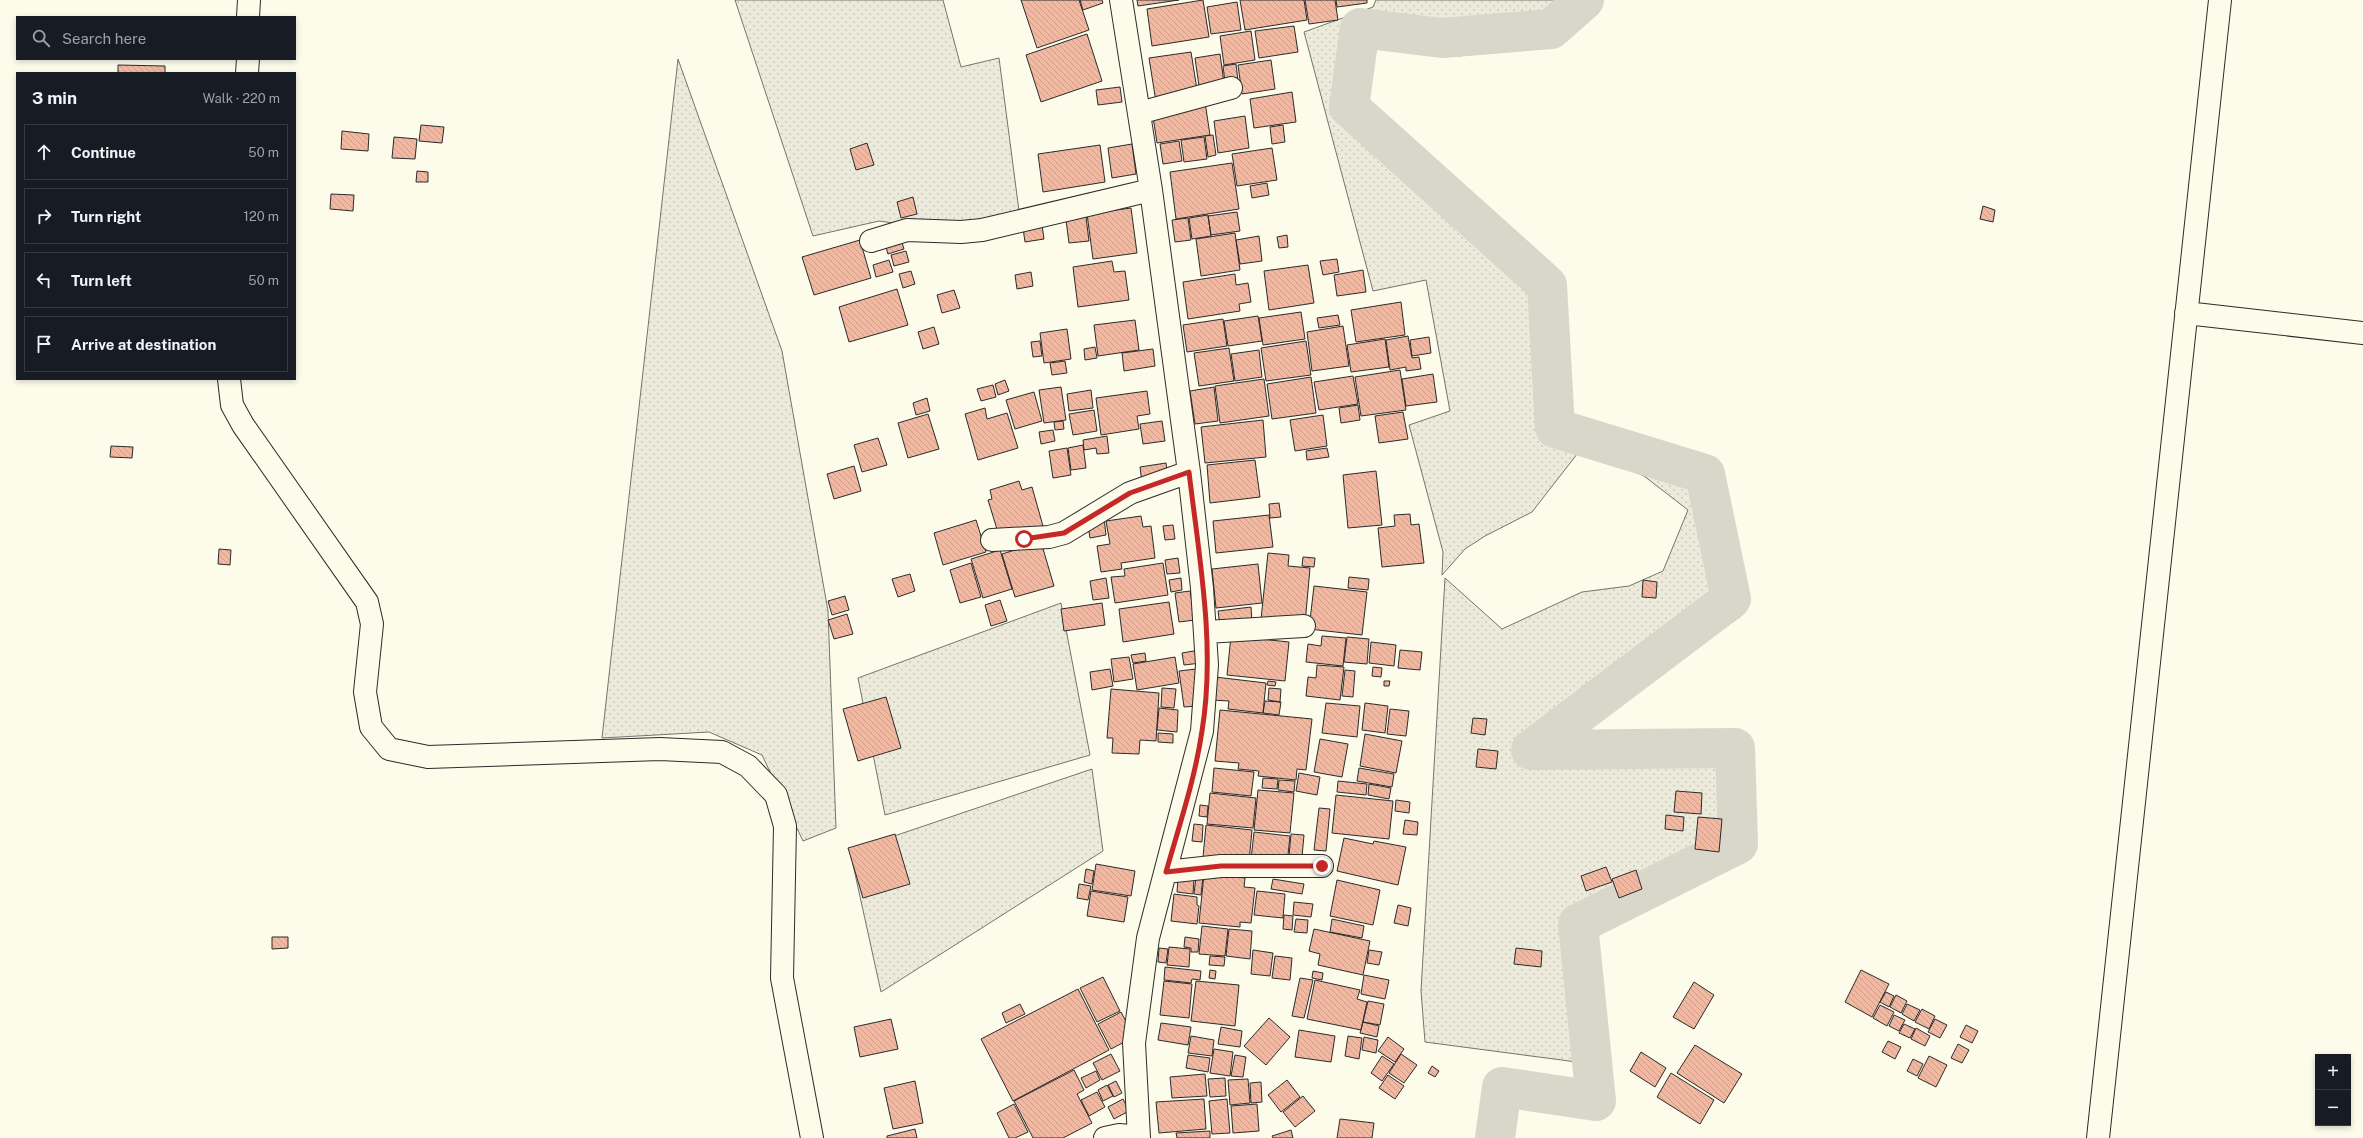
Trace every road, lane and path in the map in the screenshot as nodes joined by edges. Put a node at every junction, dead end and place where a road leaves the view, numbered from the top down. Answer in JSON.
{"nodes":[{"id":1,"x":249,"y":0,"type":"edge"},
{"id":2,"x":1121,"y":0,"type":"edge"},
{"id":3,"x":2220,"y":0,"type":"edge"},
{"id":4,"x":248,"y":16,"type":"edge"},
{"id":5,"x":248,"y":60,"type":"edge"},
{"id":6,"x":247,"y":72,"type":"edge"},
{"id":7,"x":1231,"y":88,"type":"dead end"},
{"id":8,"x":1139,"y":114,"type":"junction"},
{"id":9,"x":1151,"y":190,"type":"junction"},
{"id":10,"x":871,"y":241,"type":"dead end"},
{"id":11,"x":2186,"y":313,"type":"junction"},
{"id":12,"x":2363,"y":334,"type":"edge"},
{"id":13,"x":229,"y":380,"type":"edge"},
{"id":14,"x":1189,"y":472,"type":"junction"},
{"id":15,"x":992,"y":540,"type":"dead end"},
{"id":16,"x":1304,"y":626,"type":"dead end"},
{"id":17,"x":1206,"y":632,"type":"junction"},
{"id":18,"x":1322,"y":866,"type":"dead end"},
{"id":19,"x":1166,"y":872,"type":"junction"},
{"id":20,"x":812,"y":1138,"type":"edge"},
{"id":21,"x":1105,"y":1138,"type":"edge"},
{"id":22,"x":1139,"y":1138,"type":"edge"},
{"id":23,"x":2098,"y":1138,"type":"edge"}],
"edges":[{"from":1,"to":4,"type":"street"},
{"from":2,"to":8,"type":"street"},
{"from":3,"to":11,"type":"street"},
{"from":5,"to":6,"type":"street"},
{"from":7,"to":8,"type":"street"},
{"from":8,"to":9,"type":"street"},
{"from":9,"to":10,"type":"street"},
{"from":9,"to":14,"type":"street"},
{"from":11,"to":12,"type":"street"},
{"from":11,"to":23,"type":"street"},
{"from":13,"to":20,"type":"street"},
{"from":14,"to":15,"type":"street"},
{"from":14,"to":17,"type":"street"},
{"from":16,"to":17,"type":"street"},
{"from":17,"to":19,"type":"street"},
{"from":18,"to":19,"type":"street"},
{"from":19,"to":22,"type":"street"},
{"from":21,"to":22,"type":"street"}]}
